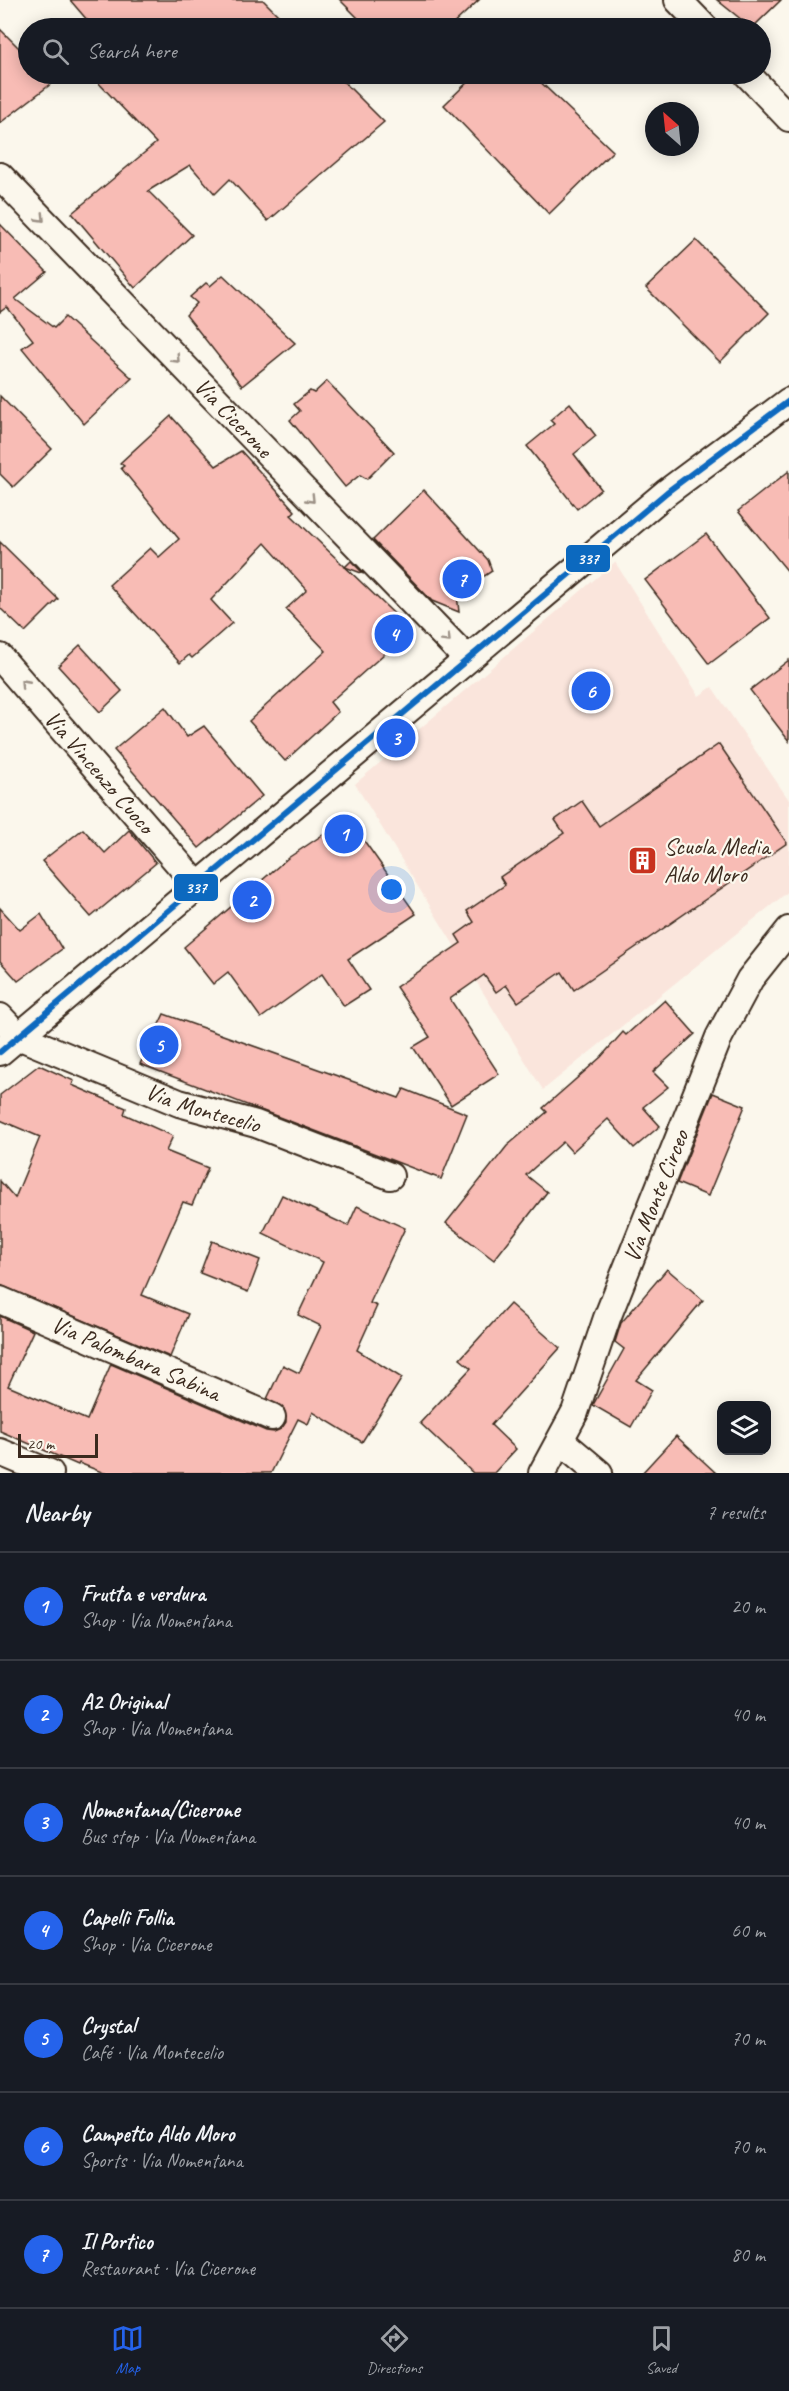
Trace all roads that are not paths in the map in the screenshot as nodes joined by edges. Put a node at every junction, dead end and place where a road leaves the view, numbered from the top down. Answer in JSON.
{"nodes":[{"id":1,"x":678,"y":0,"type":"edge"},
{"id":2,"x":695,"y":18,"type":"edge"},
{"id":3,"x":757,"y":84,"type":"edge"},
{"id":4,"x":789,"y":118,"type":"edge"},
{"id":5,"x":0,"y":176,"type":"edge"},
{"id":6,"x":789,"y":400,"type":"edge"},
{"id":7,"x":0,"y":657,"type":"edge"},
{"id":8,"x":467,"y":659,"type":"junction"},
{"id":9,"x":199,"y":887,"type":"junction"},
{"id":10,"x":789,"y":930,"type":"edge"},
{"id":11,"x":0,"y":1017,"type":"edge"},
{"id":12,"x":9,"y":1044,"type":"edge"},
{"id":13,"x":390,"y":1176,"type":"dead end"},
{"id":14,"x":0,"y":1300,"type":"edge"},
{"id":15,"x":272,"y":1417,"type":"dead end"},
{"id":16,"x":561,"y":1441,"type":"junction"},
{"id":17,"x":0,"y":1452,"type":"edge"},
{"id":18,"x":50,"y":1473,"type":"edge"},
{"id":19,"x":542,"y":1473,"type":"edge"},
{"id":20,"x":599,"y":1473,"type":"edge"}],
"edges":[{"from":1,"to":2,"type":"street"},
{"from":3,"to":4,"type":"street"},
{"from":5,"to":8,"type":"street","name":"Via Cicerone","one_way":true},
{"from":6,"to":8,"type":"street"},
{"from":9,"to":7,"type":"street","name":"Via Vincenzo Cuoco","one_way":true},
{"from":8,"to":9,"type":"street"},
{"from":9,"to":12,"type":"street"},
{"from":10,"to":16,"type":"street","name":"Via Monte Circeo"},
{"from":11,"to":12,"type":"street"},
{"from":12,"to":13,"type":"street","name":"Via Montecelio"},
{"from":14,"to":15,"type":"street","name":"Via Palombara Sabina"},
{"from":16,"to":19,"type":"street","name":"Via Monte Circeo"},
{"from":16,"to":20,"type":"street"},
{"from":17,"to":18,"type":"street"}]}
